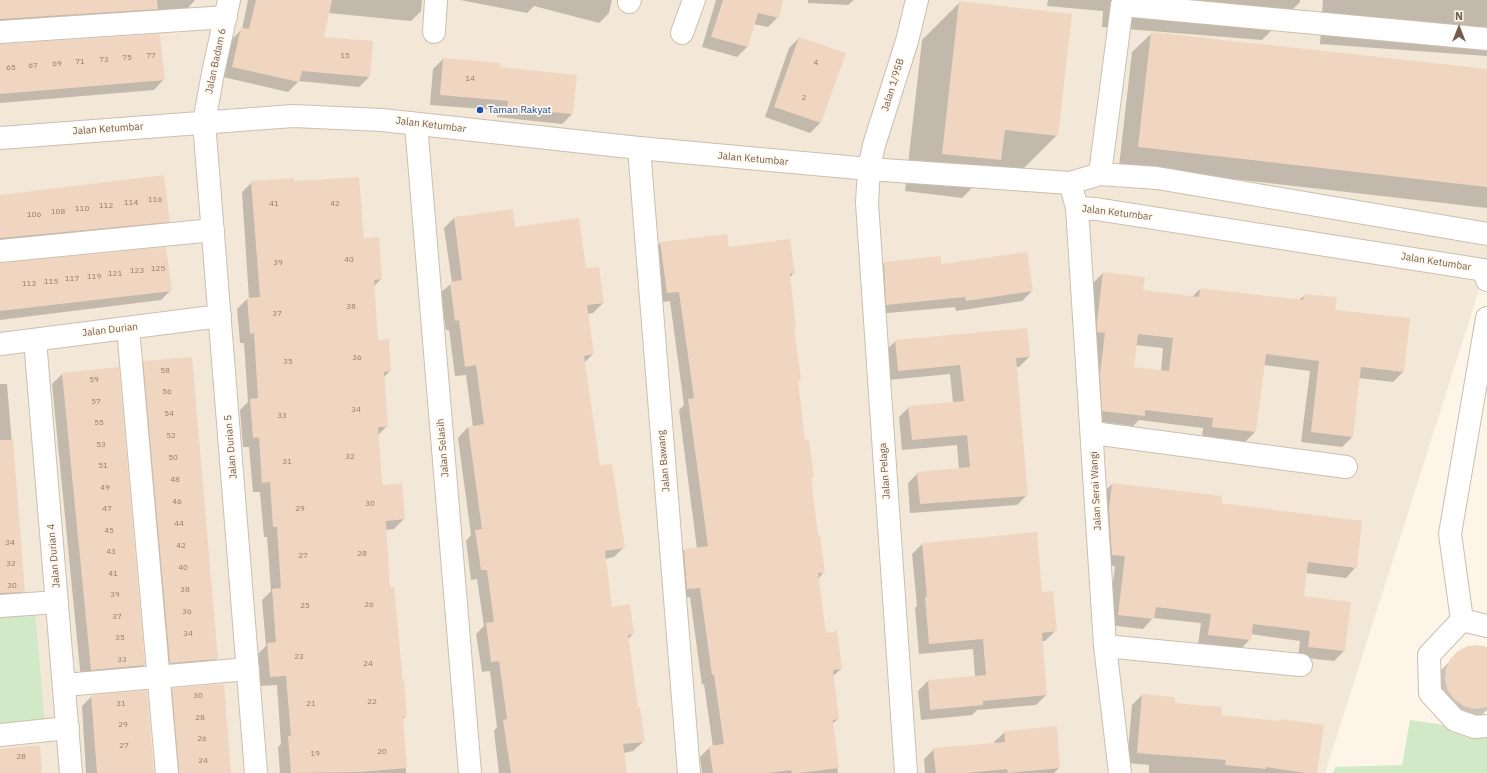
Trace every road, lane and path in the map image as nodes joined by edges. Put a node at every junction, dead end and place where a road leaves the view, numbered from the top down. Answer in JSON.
{"nodes":[{"id":1,"x":436,"y":0,"type":"edge"},
{"id":2,"x":694,"y":0,"type":"edge"},
{"id":3,"x":916,"y":0,"type":"edge"},
{"id":4,"x":228,"y":8,"type":"edge"},
{"id":5,"x":0,"y":32,"type":"edge"},
{"id":6,"x":434,"y":32,"type":"dead end"},
{"id":7,"x":682,"y":33,"type":"dead end"},
{"id":8,"x":1487,"y":39,"type":"edge"},
{"id":9,"x":204,"y":122,"type":"junction"},
{"id":10,"x":416,"y":124,"type":"junction"},
{"id":11,"x":0,"y":138,"type":"edge"},
{"id":12,"x":639,"y":148,"type":"junction"},
{"id":13,"x":870,"y":169,"type":"junction"},
{"id":14,"x":1100,"y":174,"type":"junction"},
{"id":15,"x":1070,"y":183,"type":"junction"},
{"id":16,"x":1077,"y":208,"type":"junction"},
{"id":17,"x":213,"y":230,"type":"junction"},
{"id":18,"x":1487,"y":234,"type":"edge"},
{"id":19,"x":0,"y":251,"type":"edge"},
{"id":20,"x":1486,"y":275,"type":"edge"},
{"id":21,"x":220,"y":316,"type":"junction"},
{"id":22,"x":1487,"y":318,"type":"edge"},
{"id":23,"x":128,"y":328,"type":"junction"},
{"id":24,"x":35,"y":340,"type":"junction"},
{"id":25,"x":0,"y":344,"type":"edge"},
{"id":26,"x":1092,"y":433,"type":"junction"},
{"id":27,"x":1346,"y":467,"type":"dead end"},
{"id":28,"x":57,"y":602,"type":"junction"},
{"id":29,"x":0,"y":606,"type":"edge"},
{"id":30,"x":1462,"y":620,"type":"junction"},
{"id":31,"x":1487,"y":626,"type":"edge"},
{"id":32,"x":1105,"y":646,"type":"junction"},
{"id":33,"x":1301,"y":665,"type":"dead end"},
{"id":34,"x":248,"y":669,"type":"junction"},
{"id":35,"x":159,"y":677,"type":"junction"},
{"id":36,"x":65,"y":685,"type":"junction"},
{"id":37,"x":1487,"y":726,"type":"edge"},
{"id":38,"x":68,"y":728,"type":"junction"},
{"id":39,"x":0,"y":735,"type":"edge"},
{"id":40,"x":71,"y":773,"type":"edge"},
{"id":41,"x":167,"y":773,"type":"edge"},
{"id":42,"x":256,"y":773,"type":"edge"},
{"id":43,"x":470,"y":773,"type":"edge"},
{"id":44,"x":689,"y":773,"type":"edge"},
{"id":45,"x":906,"y":773,"type":"edge"},
{"id":46,"x":1120,"y":773,"type":"edge"}],
"edges":[{"from":1,"to":6,"type":"street"},
{"from":2,"to":7,"type":"street"},
{"from":3,"to":13,"type":"street","name":"Jalan 1/95B"},
{"from":4,"to":5,"type":"street"},
{"from":4,"to":9,"type":"street","name":"Jalan Badam 6"},
{"from":8,"to":14,"type":"street"},
{"from":9,"to":10,"type":"street","name":"Jalan Ketumbar"},
{"from":9,"to":11,"type":"street","name":"Jalan Ketumbar"},
{"from":9,"to":17,"type":"street","name":"Jalan Durian 5"},
{"from":10,"to":12,"type":"street","name":"Jalan Ketumbar"},
{"from":10,"to":43,"type":"street","name":"Jalan Selasih"},
{"from":12,"to":13,"type":"street","name":"Jalan Ketumbar"},
{"from":12,"to":44,"type":"street","name":"Jalan Bawang"},
{"from":13,"to":15,"type":"street","name":"Jalan Ketumbar"},
{"from":13,"to":45,"type":"street","name":"Jalan Pelaga"},
{"from":14,"to":15,"type":"street"},
{"from":14,"to":18,"type":"street"},
{"from":15,"to":16,"type":"street","name":"Jalan Ketumbar"},
{"from":16,"to":20,"type":"street","name":"Jalan Ketumbar"},
{"from":16,"to":26,"type":"street","name":"Jalan Serai Wangi"},
{"from":17,"to":19,"type":"street"},
{"from":17,"to":21,"type":"street","name":"Jalan Durian 5"},
{"from":21,"to":23,"type":"street","name":"Jalan Durian"},
{"from":21,"to":34,"type":"street","name":"Jalan Durian 5"},
{"from":22,"to":30,"type":"street"},
{"from":23,"to":24,"type":"street","name":"Jalan Durian"},
{"from":23,"to":35,"type":"street"},
{"from":24,"to":25,"type":"street","name":"Jalan Durian"},
{"from":24,"to":28,"type":"street","name":"Jalan Durian 4"},
{"from":26,"to":27,"type":"street"},
{"from":26,"to":32,"type":"street","name":"Jalan Serai Wangi"},
{"from":28,"to":29,"type":"street"},
{"from":28,"to":36,"type":"street","name":"Jalan Durian 4"},
{"from":30,"to":31,"type":"street"},
{"from":30,"to":37,"type":"street"},
{"from":32,"to":33,"type":"street"},
{"from":32,"to":46,"type":"street","name":"Jalan Serai Wangi"},
{"from":34,"to":35,"type":"street"},
{"from":34,"to":42,"type":"street","name":"Jalan Durian 5"},
{"from":35,"to":36,"type":"street"},
{"from":35,"to":41,"type":"street"},
{"from":36,"to":38,"type":"street","name":"Jalan Durian 4"},
{"from":38,"to":39,"type":"street"},
{"from":38,"to":40,"type":"street","name":"Jalan Durian 4"}]}
